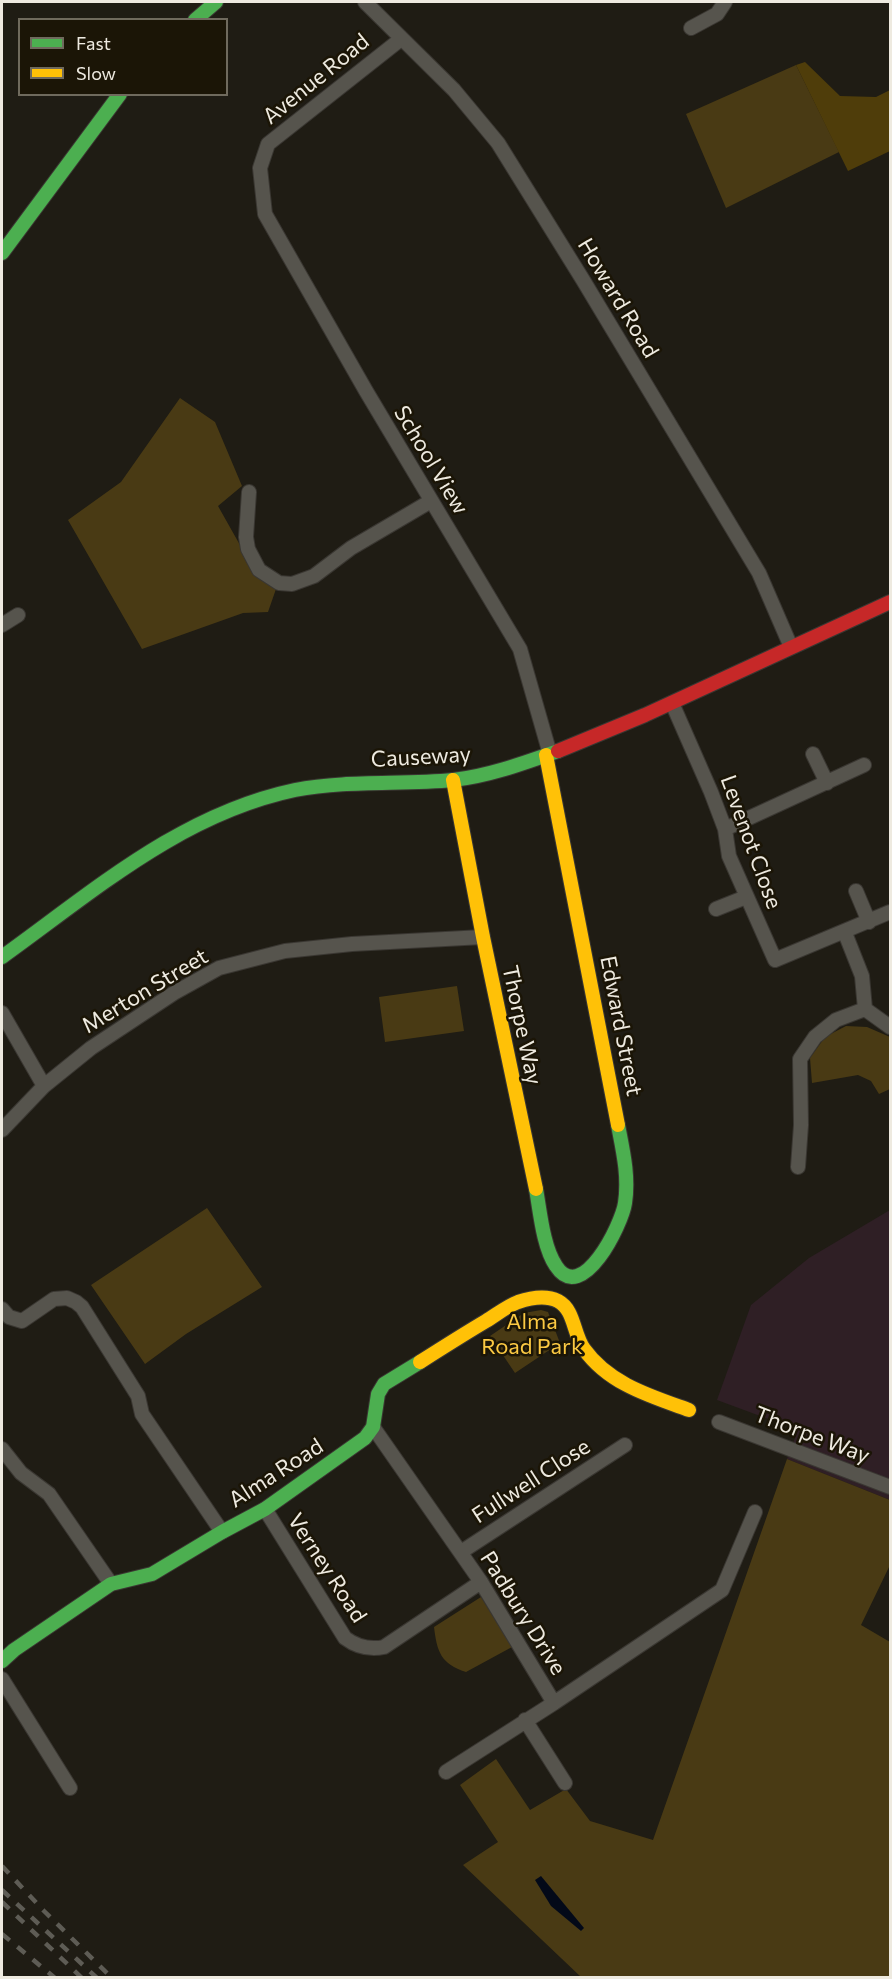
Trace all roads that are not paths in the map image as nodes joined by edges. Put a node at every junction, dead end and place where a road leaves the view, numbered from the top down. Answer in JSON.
{"nodes":[{"id":1,"x":216,"y":2,"type":"edge"},
{"id":2,"x":365,"y":2,"type":"edge"},
{"id":3,"x":725,"y":2,"type":"edge"},
{"id":4,"x":197,"y":18,"type":"edge"},
{"id":5,"x":691,"y":28,"type":"dead end"},
{"id":6,"x":400,"y":39,"type":"junction"},
{"id":7,"x":118,"y":96,"type":"edge"},
{"id":8,"x":262,"y":193,"type":"joint"},
{"id":9,"x":2,"y":253,"type":"edge"},
{"id":10,"x":249,"y":492,"type":"dead end"},
{"id":11,"x":431,"y":501,"type":"junction"},
{"id":12,"x":891,"y":602,"type":"edge"},
{"id":13,"x":18,"y":615,"type":"dead end"},
{"id":14,"x":2,"y":626,"type":"edge"},
{"id":15,"x":791,"y":647,"type":"junction"},
{"id":16,"x":672,"y":703,"type":"junction"},
{"id":17,"x":548,"y":754,"type":"junction"},
{"id":18,"x":813,"y":754,"type":"dead end"},
{"id":19,"x":864,"y":765,"type":"dead end"},
{"id":20,"x":453,"y":780,"type":"junction"},
{"id":21,"x":827,"y":783,"type":"junction"},
{"id":22,"x":725,"y":829,"type":"junction"},
{"id":23,"x":856,"y":891,"type":"dead end"},
{"id":24,"x":746,"y":897,"type":"junction"},
{"id":25,"x":716,"y":909,"type":"dead end"},
{"id":26,"x":891,"y":912,"type":"edge"},
{"id":27,"x":869,"y":922,"type":"junction"},
{"id":28,"x":844,"y":933,"type":"junction"},
{"id":29,"x":483,"y":937,"type":"junction"},
{"id":30,"x":2,"y":957,"type":"edge"},
{"id":31,"x":865,"y":1009,"type":"junction"},
{"id":32,"x":2,"y":1013,"type":"edge"},
{"id":33,"x":891,"y":1027,"type":"edge"},
{"id":34,"x":44,"y":1086,"type":"junction"},
{"id":35,"x":2,"y":1130,"type":"edge"},
{"id":36,"x":798,"y":1167,"type":"dead end"},
{"id":37,"x":564,"y":1274,"type":"joint"},
{"id":38,"x":2,"y":1309,"type":"edge"},
{"id":39,"x":689,"y":1410,"type":"dead end"},
{"id":40,"x":719,"y":1422,"type":"dead end"},
{"id":41,"x":373,"y":1427,"type":"junction"},
{"id":42,"x":625,"y":1445,"type":"dead end"},
{"id":43,"x":2,"y":1449,"type":"edge"},
{"id":44,"x":891,"y":1487,"type":"edge"},
{"id":45,"x":265,"y":1509,"type":"junction"},
{"id":46,"x":755,"y":1512,"type":"dead end"},
{"id":47,"x":222,"y":1532,"type":"junction"},
{"id":48,"x":461,"y":1552,"type":"junction"},
{"id":49,"x":481,"y":1582,"type":"junction"},
{"id":50,"x":111,"y":1584,"type":"junction"},
{"id":51,"x":2,"y":1662,"type":"edge"},
{"id":52,"x":2,"y":1679,"type":"edge"},
{"id":53,"x":554,"y":1703,"type":"junction"},
{"id":54,"x":525,"y":1720,"type":"junction"},
{"id":55,"x":446,"y":1772,"type":"dead end"},
{"id":56,"x":565,"y":1783,"type":"dead end"},
{"id":57,"x":70,"y":1788,"type":"dead end"}],
"edges":[{"from":1,"to":4,"type":"street"},
{"from":2,"to":6,"type":"street","name":"Howard Road"},
{"from":3,"to":5,"type":"street"},
{"from":6,"to":8,"type":"street","name":"Avenue Road"},
{"from":6,"to":15,"type":"street","name":"Howard Road"},
{"from":7,"to":9,"type":"street"},
{"from":8,"to":11,"type":"street","name":"School View"},
{"from":10,"to":11,"type":"street"},
{"from":11,"to":17,"type":"street","name":"School View"},
{"from":12,"to":15,"type":"street","name":"Causeway"},
{"from":13,"to":14,"type":"street"},
{"from":15,"to":16,"type":"street","name":"Causeway"},
{"from":16,"to":17,"type":"street","name":"Causeway"},
{"from":16,"to":22,"type":"street","name":"Levenot Close"},
{"from":17,"to":20,"type":"street","name":"Causeway"},
{"from":17,"to":37,"type":"street","name":"Edward Street"},
{"from":18,"to":21,"type":"street"},
{"from":19,"to":21,"type":"street"},
{"from":20,"to":29,"type":"street","name":"Thorpe Way"},
{"from":20,"to":30,"type":"street","name":"Causeway"},
{"from":21,"to":22,"type":"street"},
{"from":22,"to":24,"type":"street","name":"Levenot Close"},
{"from":23,"to":27,"type":"street"},
{"from":24,"to":25,"type":"street"},
{"from":24,"to":28,"type":"street","name":"Levenot Close"},
{"from":26,"to":27,"type":"street","name":"Levenot Close"},
{"from":27,"to":28,"type":"street","name":"Levenot Close"},
{"from":28,"to":31,"type":"street"},
{"from":29,"to":34,"type":"street","name":"Merton Street"},
{"from":29,"to":37,"type":"street","name":"Thorpe Way"},
{"from":31,"to":33,"type":"street"},
{"from":31,"to":36,"type":"street"},
{"from":32,"to":34,"type":"street"},
{"from":34,"to":35,"type":"street","name":"Merton Street"},
{"from":38,"to":47,"type":"street","name":"Alma Road"},
{"from":39,"to":41,"type":"street"},
{"from":40,"to":44,"type":"street","name":"Thorpe Way"},
{"from":41,"to":45,"type":"street","name":"Alma Road"},
{"from":41,"to":48,"type":"street","name":"Padbury Drive"},
{"from":42,"to":48,"type":"street","name":"Fullwell Close"},
{"from":43,"to":50,"type":"street"},
{"from":45,"to":47,"type":"street","name":"Alma Road"},
{"from":45,"to":49,"type":"street","name":"Verney Road"},
{"from":46,"to":53,"type":"street","name":"Padbury Drive"},
{"from":47,"to":50,"type":"street"},
{"from":48,"to":49,"type":"street","name":"Padbury Drive"},
{"from":49,"to":53,"type":"street","name":"Padbury Drive"},
{"from":50,"to":51,"type":"street"},
{"from":52,"to":57,"type":"street"},
{"from":53,"to":54,"type":"street"},
{"from":54,"to":55,"type":"street"},
{"from":54,"to":56,"type":"street"}]}
